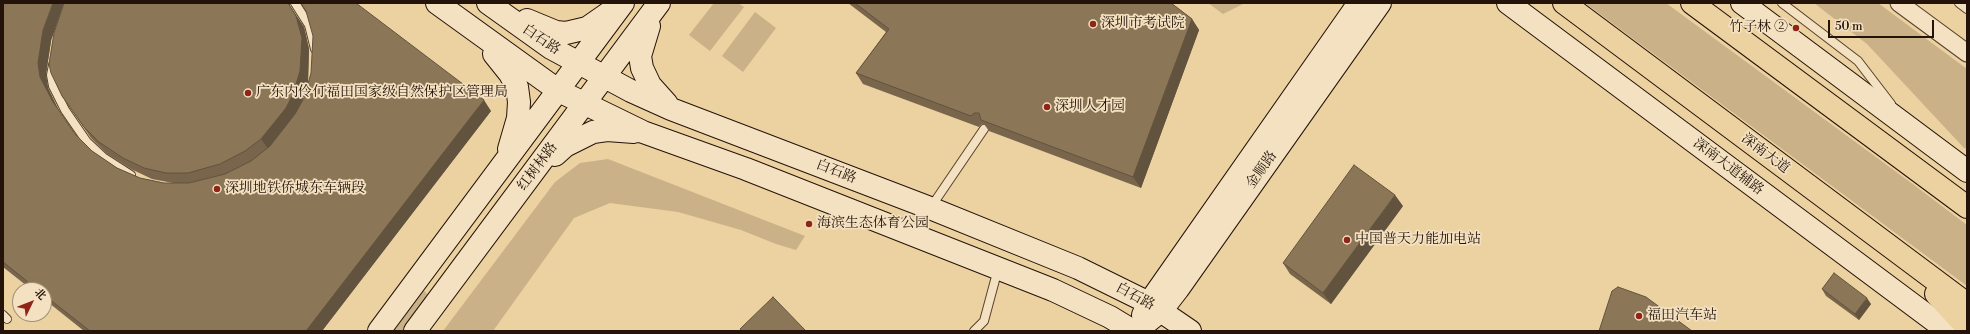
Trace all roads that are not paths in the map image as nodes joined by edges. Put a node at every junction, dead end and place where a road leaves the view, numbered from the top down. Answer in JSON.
{"nodes":[{"id":1,"x":296,"y":3,"type":"edge"},
{"id":2,"x":437,"y":3,"type":"edge"},
{"id":3,"x":620,"y":3,"type":"edge"},
{"id":4,"x":623,"y":3,"type":"edge"},
{"id":5,"x":1359,"y":3,"type":"edge"},
{"id":6,"x":1380,"y":3,"type":"edge"},
{"id":7,"x":1508,"y":3,"type":"edge"},
{"id":8,"x":1564,"y":3,"type":"edge"},
{"id":9,"x":1692,"y":3,"type":"edge"},
{"id":10,"x":1742,"y":3,"type":"edge"},
{"id":11,"x":1782,"y":3,"type":"edge"},
{"id":12,"x":1899,"y":3,"type":"edge"},
{"id":13,"x":1959,"y":3,"type":"edge"},
{"id":14,"x":658,"y":4,"type":"edge"},
{"id":15,"x":491,"y":5,"type":"edge"},
{"id":16,"x":1967,"y":9,"type":"edge"},
{"id":17,"x":474,"y":30,"type":"junction"},
{"id":18,"x":1967,"y":53,"type":"edge"},
{"id":19,"x":314,"y":55,"type":"edge"},
{"id":20,"x":54,"y":56,"type":"edge"},
{"id":21,"x":578,"y":64,"type":"junction"},
{"id":22,"x":605,"y":78,"type":"junction"},
{"id":23,"x":559,"y":91,"type":"junction"},
{"id":24,"x":1301,"y":100,"type":"junction"},
{"id":25,"x":585,"y":105,"type":"junction"},
{"id":26,"x":671,"y":109,"type":"junction"},
{"id":27,"x":984,"y":129,"type":"edge"},
{"id":28,"x":1911,"y":130,"type":"junction"},
{"id":29,"x":643,"y":132,"type":"junction"},
{"id":30,"x":503,"y":165,"type":"junction"},
{"id":31,"x":1967,"y":171,"type":"edge"},
{"id":32,"x":139,"y":179,"type":"edge"},
{"id":33,"x":525,"y":183,"type":"junction"},
{"id":34,"x":1967,"y":207,"type":"edge"},
{"id":35,"x":930,"y":208,"type":"junction"},
{"id":36,"x":1886,"y":245,"type":"junction"},
{"id":37,"x":998,"y":268,"type":"junction"},
{"id":38,"x":1967,"y":304,"type":"edge"},
{"id":39,"x":1155,"y":307,"type":"junction"},
{"id":40,"x":1967,"y":327,"type":"edge"},
{"id":41,"x":379,"y":331,"type":"edge"},
{"id":42,"x":415,"y":331,"type":"edge"},
{"id":43,"x":974,"y":331,"type":"edge"},
{"id":44,"x":1135,"y":331,"type":"edge"},
{"id":45,"x":1190,"y":331,"type":"edge"},
{"id":46,"x":1948,"y":331,"type":"edge"}],
"edges":[{"from":1,"to":19,"type":"lane"},
{"from":2,"to":17,"type":"main road"},
{"from":3,"to":15,"type":"main road"},
{"from":4,"to":21,"type":"main road","name":"红树林路"},
{"from":5,"to":24,"type":"main road","name":"金顺路"},
{"from":6,"to":24,"type":"main road","name":"金顺路"},
{"from":7,"to":46,"type":"main road","name":"深南大道辅路"},
{"from":8,"to":36,"type":"main road","name":"深南大道"},
{"from":9,"to":34,"type":"main road"},
{"from":10,"to":28,"type":"main road"},
{"from":11,"to":28,"type":"lane"},
{"from":12,"to":18,"type":"street"},
{"from":13,"to":16,"type":"lane"},
{"from":14,"to":22,"type":"main road","name":"红树林路"},
{"from":14,"to":26,"type":"main road"},
{"from":15,"to":21,"type":"main road","name":"白石路"},
{"from":17,"to":23,"type":"main road"},
{"from":17,"to":30,"type":"main road"},
{"from":20,"to":32,"type":"lane"},
{"from":21,"to":22,"type":"main road","name":"白石路"},
{"from":21,"to":23,"type":"main road","name":"红树林路"},
{"from":22,"to":25,"type":"main road","name":"红树林路"},
{"from":22,"to":26,"type":"main road","name":"白石路"},
{"from":23,"to":25,"type":"main road"},
{"from":23,"to":30,"type":"main road","name":"红树林路"},
{"from":24,"to":39,"type":"main road","name":"金顺路"},
{"from":25,"to":29,"type":"main road"},
{"from":25,"to":33,"type":"main road","name":"红树林路"},
{"from":26,"to":35,"type":"main road","name":"白石路"},
{"from":27,"to":35,"type":"lane"},
{"from":28,"to":31,"type":"main road"},
{"from":29,"to":33,"type":"main road"},
{"from":29,"to":37,"type":"main road"},
{"from":30,"to":41,"type":"main road","name":"红树林路"},
{"from":33,"to":42,"type":"main road","name":"红树林路"},
{"from":35,"to":39,"type":"main road","name":"白石路"},
{"from":36,"to":38,"type":"main road","name":"深南大道"},
{"from":36,"to":40,"type":"main road"},
{"from":37,"to":43,"type":"lane"},
{"from":37,"to":44,"type":"main road"},
{"from":39,"to":44,"type":"main road","name":"金顺路"},
{"from":39,"to":45,"type":"main road","name":"白石路"}]}
